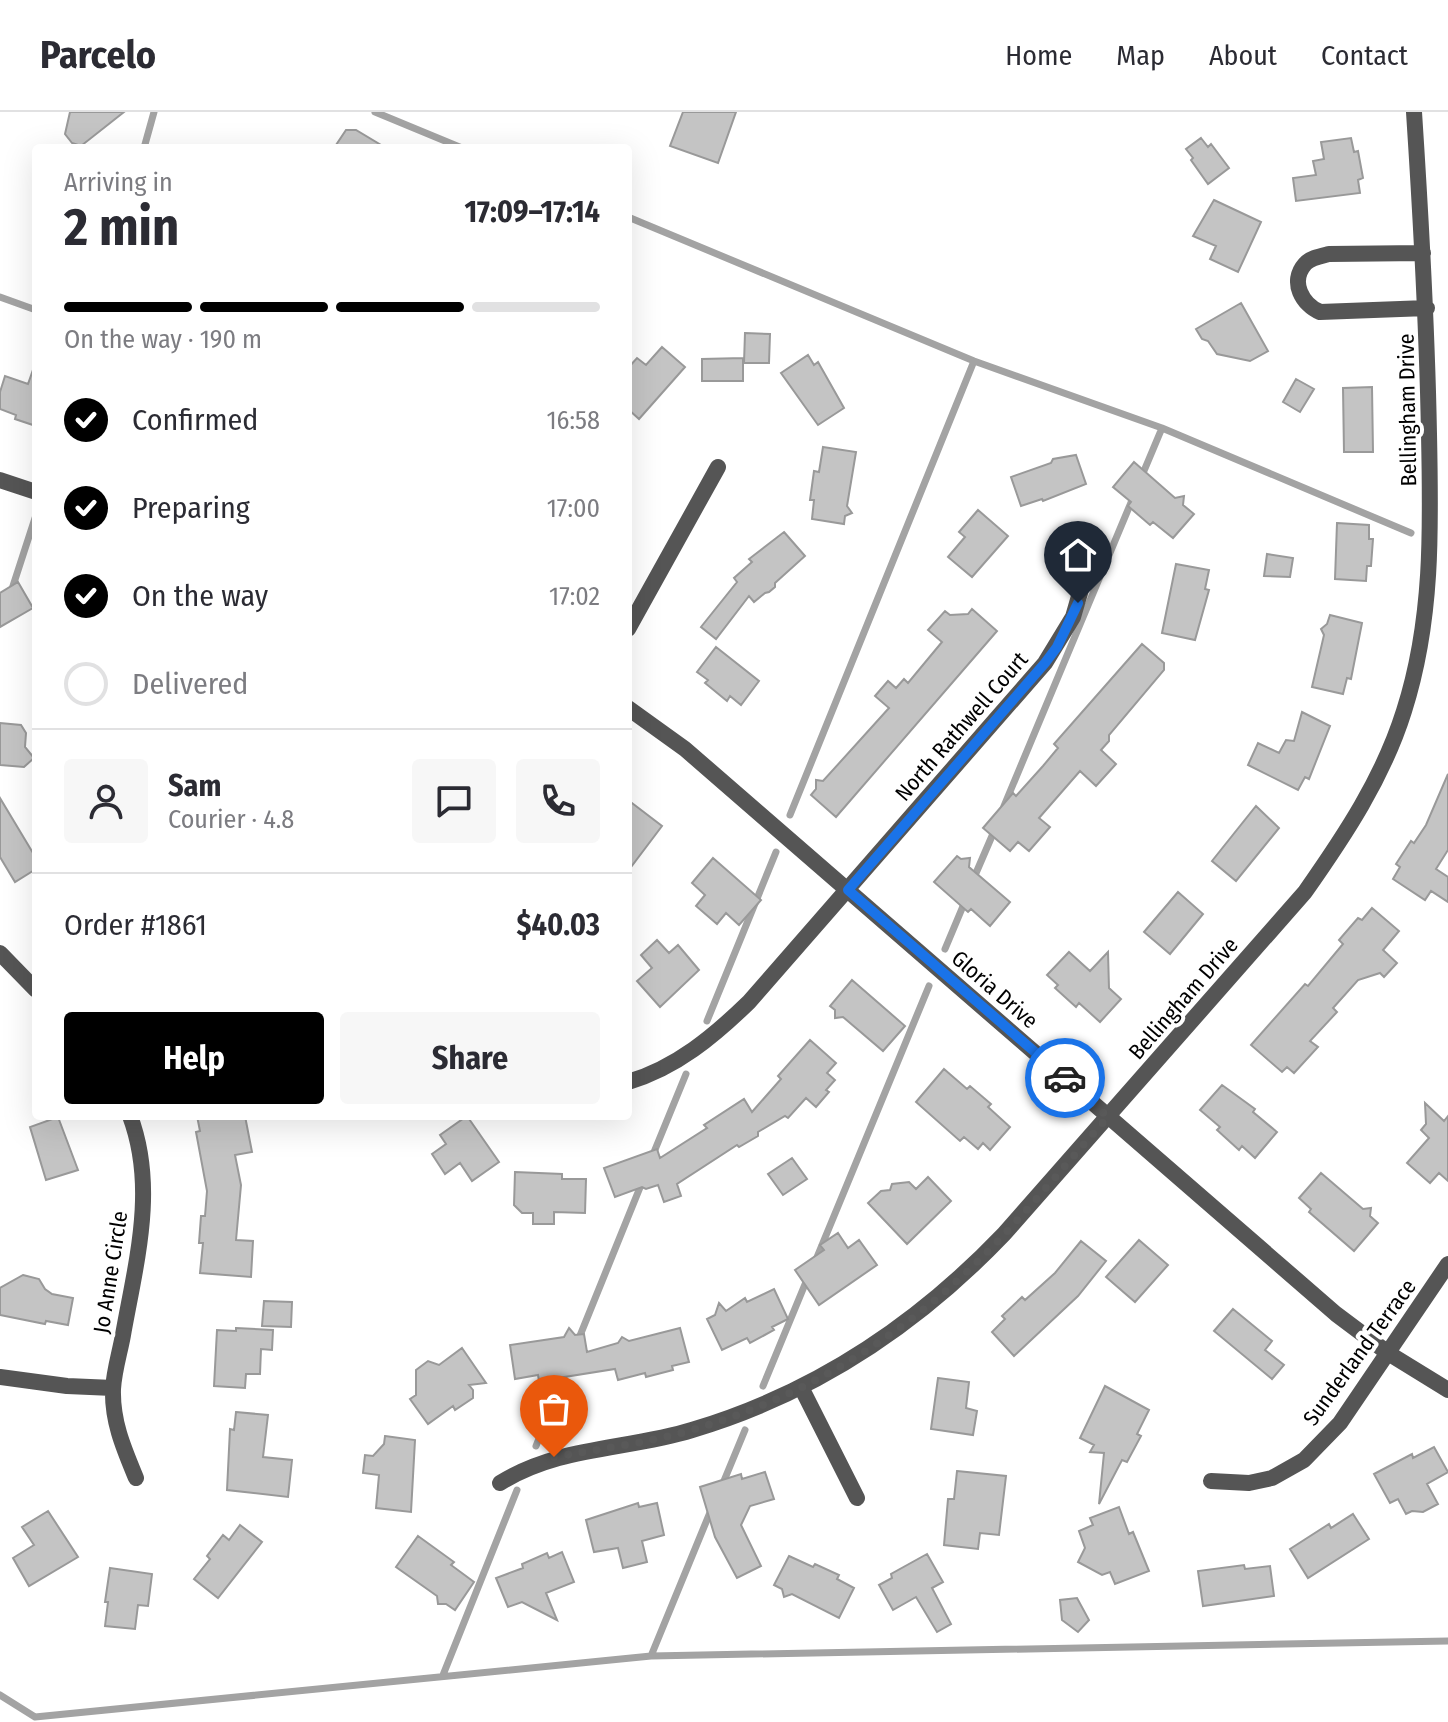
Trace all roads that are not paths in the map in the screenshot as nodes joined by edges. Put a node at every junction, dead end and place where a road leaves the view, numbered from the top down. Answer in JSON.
{"nodes":[{"id":1,"x":1414,"y":112,"type":"edge"},
{"id":2,"x":1423,"y":253,"type":"junction"},
{"id":3,"x":1427,"y":308,"type":"junction"},
{"id":4,"x":718,"y":467,"type":"dead end"},
{"id":5,"x":0,"y":480,"type":"edge"},
{"id":6,"x":32,"y":491,"type":"edge"},
{"id":7,"x":1084,"y":579,"type":"dead end"},
{"id":8,"x":632,"y":622,"type":"edge"},
{"id":9,"x":632,"y":711,"type":"edge"},
{"id":10,"x":848,"y":890,"type":"junction"},
{"id":11,"x":0,"y":953,"type":"edge"},
{"id":12,"x":32,"y":986,"type":"edge"},
{"id":13,"x":632,"y":1081,"type":"edge"},
{"id":14,"x":1108,"y":1117,"type":"junction"},
{"id":15,"x":131,"y":1120,"type":"edge"},
{"id":16,"x":1448,"y":1264,"type":"edge"},
{"id":17,"x":1388,"y":1353,"type":"junction"},
{"id":18,"x":0,"y":1377,"type":"edge"},
{"id":19,"x":801,"y":1387,"type":"junction"},
{"id":20,"x":113,"y":1388,"type":"junction"},
{"id":21,"x":1448,"y":1390,"type":"edge"},
{"id":22,"x":136,"y":1478,"type":"dead end"},
{"id":23,"x":1211,"y":1481,"type":"dead end"},
{"id":24,"x":500,"y":1483,"type":"dead end"},
{"id":25,"x":857,"y":1498,"type":"dead end"}],
"edges":[{"from":1,"to":2,"type":"street","name":"Bellingham Drive"},
{"from":2,"to":3,"type":"street","name":"Bellingham Drive"},
{"from":2,"to":3,"type":"street","name":"Bellingham Drive"},
{"from":3,"to":14,"type":"street","name":"Bellingham Drive"},
{"from":4,"to":8,"type":"street"},
{"from":5,"to":6,"type":"street"},
{"from":7,"to":10,"type":"street","name":"North Rathwell Court"},
{"from":9,"to":10,"type":"street","name":"Gloria Drive"},
{"from":10,"to":13,"type":"street","name":"North Rathwell Court"},
{"from":10,"to":14,"type":"street","name":"Gloria Drive"},
{"from":11,"to":12,"type":"street"},
{"from":14,"to":17,"type":"street","name":"Gloria Drive"},
{"from":14,"to":19,"type":"street","name":"Bellingham Drive"},
{"from":15,"to":20,"type":"street","name":"Jo Anne Circle"},
{"from":16,"to":17,"type":"street","name":"Sunderland Terrace"},
{"from":17,"to":21,"type":"street","name":"Gloria Drive"},
{"from":17,"to":23,"type":"street","name":"Sunderland Terrace"},
{"from":18,"to":20,"type":"street"},
{"from":19,"to":24,"type":"street","name":"Bellingham Drive"},
{"from":19,"to":25,"type":"street"},
{"from":20,"to":22,"type":"street","name":"Jo Anne Circle"}]}
